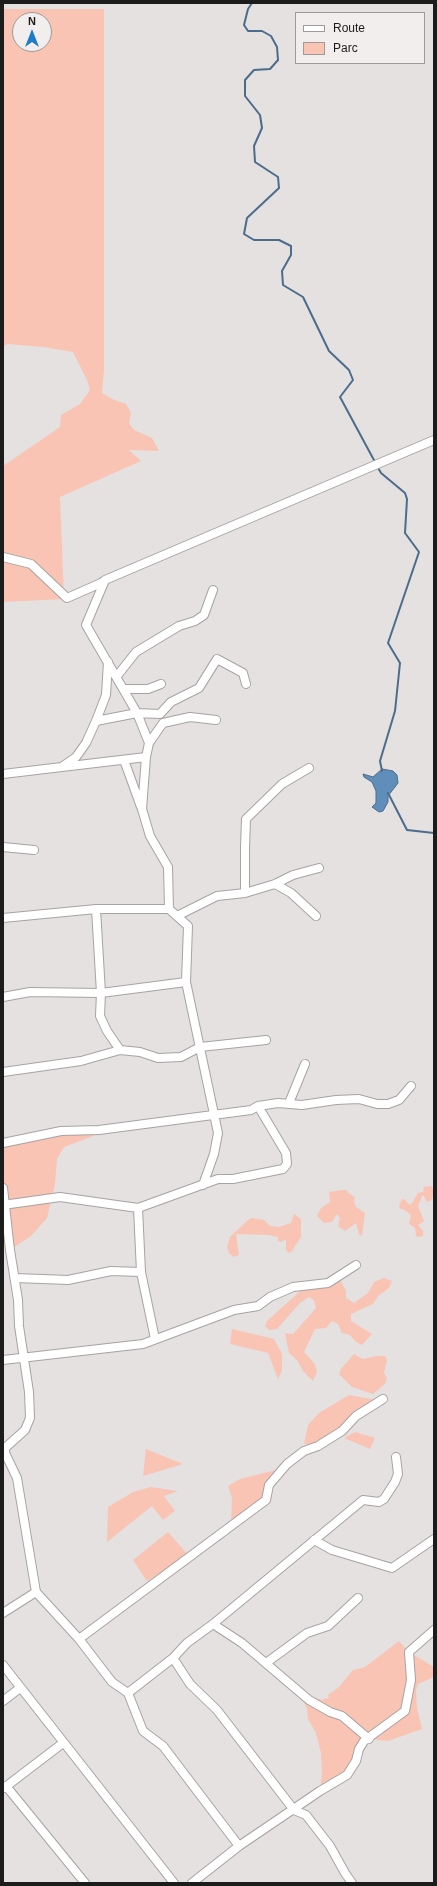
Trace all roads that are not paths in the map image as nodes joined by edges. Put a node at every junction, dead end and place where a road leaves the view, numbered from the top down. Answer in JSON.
{"nodes":[{"id":1,"x":434,"y":440,"type":"edge"},
{"id":2,"x":3,"y":557,"type":"edge"},
{"id":3,"x":105,"y":580,"type":"junction"},
{"id":4,"x":213,"y":590,"type":"dead end"},
{"id":5,"x":108,"y":661,"type":"junction"},
{"id":6,"x":117,"y":676,"type":"junction"},
{"id":7,"x":161,"y":684,"type":"dead end"},
{"id":8,"x":246,"y":684,"type":"dead end"},
{"id":9,"x":124,"y":689,"type":"junction"},
{"id":10,"x":137,"y":713,"type":"junction"},
{"id":11,"x":216,"y":720,"type":"dead end"},
{"id":12,"x":96,"y":721,"type":"junction"},
{"id":13,"x":149,"y":743,"type":"junction"},
{"id":14,"x":146,"y":757,"type":"junction"},
{"id":15,"x":124,"y":760,"type":"junction"},
{"id":16,"x":62,"y":767,"type":"junction"},
{"id":17,"x":309,"y":768,"type":"dead end"},
{"id":18,"x":3,"y":774,"type":"edge"},
{"id":19,"x":142,"y":810,"type":"junction"},
{"id":20,"x":3,"y":848,"type":"edge"},
{"id":21,"x":34,"y":850,"type":"dead end"},
{"id":22,"x":319,"y":868,"type":"dead end"},
{"id":23,"x":275,"y":884,"type":"junction"},
{"id":24,"x":245,"y":893,"type":"junction"},
{"id":25,"x":96,"y":909,"type":"junction"},
{"id":26,"x":170,"y":909,"type":"junction"},
{"id":27,"x":177,"y":916,"type":"junction"},
{"id":28,"x":316,"y":916,"type":"dead end"},
{"id":29,"x":3,"y":918,"type":"edge"},
{"id":30,"x":186,"y":982,"type":"junction"},
{"id":31,"x":101,"y":993,"type":"junction"},
{"id":32,"x":3,"y":997,"type":"edge"},
{"id":33,"x":266,"y":1040,"type":"dead end"},
{"id":34,"x":200,"y":1046,"type":"junction"},
{"id":35,"x":120,"y":1050,"type":"junction"},
{"id":36,"x":305,"y":1064,"type":"dead end"},
{"id":37,"x":3,"y":1072,"type":"edge"},
{"id":38,"x":412,"y":1086,"type":"dead end"},
{"id":39,"x":289,"y":1103,"type":"junction"},
{"id":40,"x":258,"y":1106,"type":"junction"},
{"id":41,"x":214,"y":1114,"type":"junction"},
{"id":42,"x":3,"y":1143,"type":"edge"},
{"id":43,"x":202,"y":1185,"type":"junction"},
{"id":44,"x":3,"y":1188,"type":"edge"},
{"id":45,"x":4,"y":1205,"type":"edge"},
{"id":46,"x":138,"y":1208,"type":"junction"},
{"id":47,"x":5,"y":1226,"type":"edge"},
{"id":48,"x":356,"y":1265,"type":"dead end"},
{"id":49,"x":141,"y":1272,"type":"junction"},
{"id":50,"x":15,"y":1278,"type":"junction"},
{"id":51,"x":154,"y":1339,"type":"junction"},
{"id":52,"x":24,"y":1359,"type":"junction"},
{"id":53,"x":3,"y":1360,"type":"edge"},
{"id":54,"x":383,"y":1399,"type":"dead end"},
{"id":55,"x":4,"y":1449,"type":"edge"},
{"id":56,"x":396,"y":1457,"type":"dead end"},
{"id":57,"x":434,"y":1539,"type":"edge"},
{"id":58,"x":314,"y":1540,"type":"junction"},
{"id":59,"x":36,"y":1592,"type":"junction"},
{"id":60,"x":358,"y":1598,"type":"dead end"},
{"id":61,"x":3,"y":1613,"type":"edge"},
{"id":62,"x":213,"y":1624,"type":"junction"},
{"id":63,"x":434,"y":1630,"type":"edge"},
{"id":64,"x":79,"y":1639,"type":"junction"},
{"id":65,"x":173,"y":1658,"type":"junction"},
{"id":66,"x":266,"y":1663,"type":"junction"},
{"id":67,"x":3,"y":1664,"type":"edge"},
{"id":68,"x":20,"y":1688,"type":"junction"},
{"id":69,"x":128,"y":1694,"type":"junction"},
{"id":70,"x":3,"y":1702,"type":"edge"},
{"id":71,"x":369,"y":1739,"type":"junction"},
{"id":72,"x":63,"y":1743,"type":"junction"},
{"id":73,"x":5,"y":1788,"type":"edge"},
{"id":74,"x":294,"y":1810,"type":"junction"},
{"id":75,"x":239,"y":1846,"type":"junction"},
{"id":76,"x":85,"y":1883,"type":"edge"},
{"id":77,"x":174,"y":1883,"type":"edge"},
{"id":78,"x":192,"y":1883,"type":"edge"},
{"id":79,"x":352,"y":1883,"type":"edge"}],
"edges":[{"from":1,"to":3,"type":"street"},
{"from":2,"to":3,"type":"street"},
{"from":3,"to":5,"type":"street"},
{"from":4,"to":6,"type":"street"},
{"from":5,"to":6,"type":"street"},
{"from":5,"to":12,"type":"street"},
{"from":6,"to":9,"type":"street"},
{"from":7,"to":9,"type":"street"},
{"from":8,"to":10,"type":"street"},
{"from":9,"to":10,"type":"street"},
{"from":10,"to":12,"type":"street"},
{"from":10,"to":13,"type":"street"},
{"from":11,"to":13,"type":"street"},
{"from":12,"to":16,"type":"street"},
{"from":13,"to":14,"type":"street"},
{"from":14,"to":15,"type":"street"},
{"from":14,"to":19,"type":"street"},
{"from":15,"to":16,"type":"street"},
{"from":15,"to":19,"type":"street"},
{"from":16,"to":18,"type":"street"},
{"from":17,"to":24,"type":"street"},
{"from":19,"to":26,"type":"street"},
{"from":20,"to":21,"type":"street"},
{"from":22,"to":23,"type":"street"},
{"from":23,"to":24,"type":"street"},
{"from":23,"to":28,"type":"street"},
{"from":24,"to":27,"type":"street"},
{"from":25,"to":26,"type":"street"},
{"from":25,"to":29,"type":"street"},
{"from":25,"to":31,"type":"street"},
{"from":26,"to":27,"type":"street"},
{"from":27,"to":30,"type":"street"},
{"from":30,"to":31,"type":"street"},
{"from":30,"to":34,"type":"street"},
{"from":31,"to":32,"type":"street"},
{"from":31,"to":35,"type":"street"},
{"from":33,"to":34,"type":"street"},
{"from":34,"to":35,"type":"street"},
{"from":34,"to":41,"type":"street"},
{"from":35,"to":37,"type":"street"},
{"from":36,"to":39,"type":"street"},
{"from":38,"to":39,"type":"street"},
{"from":39,"to":40,"type":"street"},
{"from":40,"to":41,"type":"street"},
{"from":40,"to":43,"type":"street"},
{"from":41,"to":42,"type":"street"},
{"from":41,"to":43,"type":"street"},
{"from":43,"to":46,"type":"street"},
{"from":44,"to":45,"type":"street"},
{"from":45,"to":46,"type":"street"},
{"from":45,"to":47,"type":"street"},
{"from":46,"to":49,"type":"street"},
{"from":47,"to":50,"type":"street"},
{"from":48,"to":51,"type":"street"},
{"from":49,"to":50,"type":"street"},
{"from":49,"to":51,"type":"street"},
{"from":50,"to":52,"type":"street"},
{"from":51,"to":52,"type":"street"},
{"from":52,"to":53,"type":"street"},
{"from":52,"to":55,"type":"street"},
{"from":54,"to":64,"type":"street"},
{"from":55,"to":59,"type":"street"},
{"from":56,"to":58,"type":"street"},
{"from":57,"to":58,"type":"street"},
{"from":58,"to":62,"type":"street"},
{"from":59,"to":61,"type":"street"},
{"from":59,"to":64,"type":"street"},
{"from":60,"to":66,"type":"street"},
{"from":62,"to":65,"type":"street"},
{"from":62,"to":66,"type":"street"},
{"from":63,"to":71,"type":"street"},
{"from":64,"to":69,"type":"street"},
{"from":65,"to":69,"type":"street"},
{"from":65,"to":74,"type":"street"},
{"from":66,"to":71,"type":"street"},
{"from":67,"to":68,"type":"street"},
{"from":68,"to":70,"type":"street"},
{"from":68,"to":72,"type":"street"},
{"from":69,"to":75,"type":"street"},
{"from":71,"to":74,"type":"street"},
{"from":72,"to":73,"type":"street"},
{"from":72,"to":77,"type":"street"},
{"from":73,"to":76,"type":"street"},
{"from":74,"to":75,"type":"street"},
{"from":74,"to":79,"type":"street"},
{"from":75,"to":78,"type":"street"}]}
